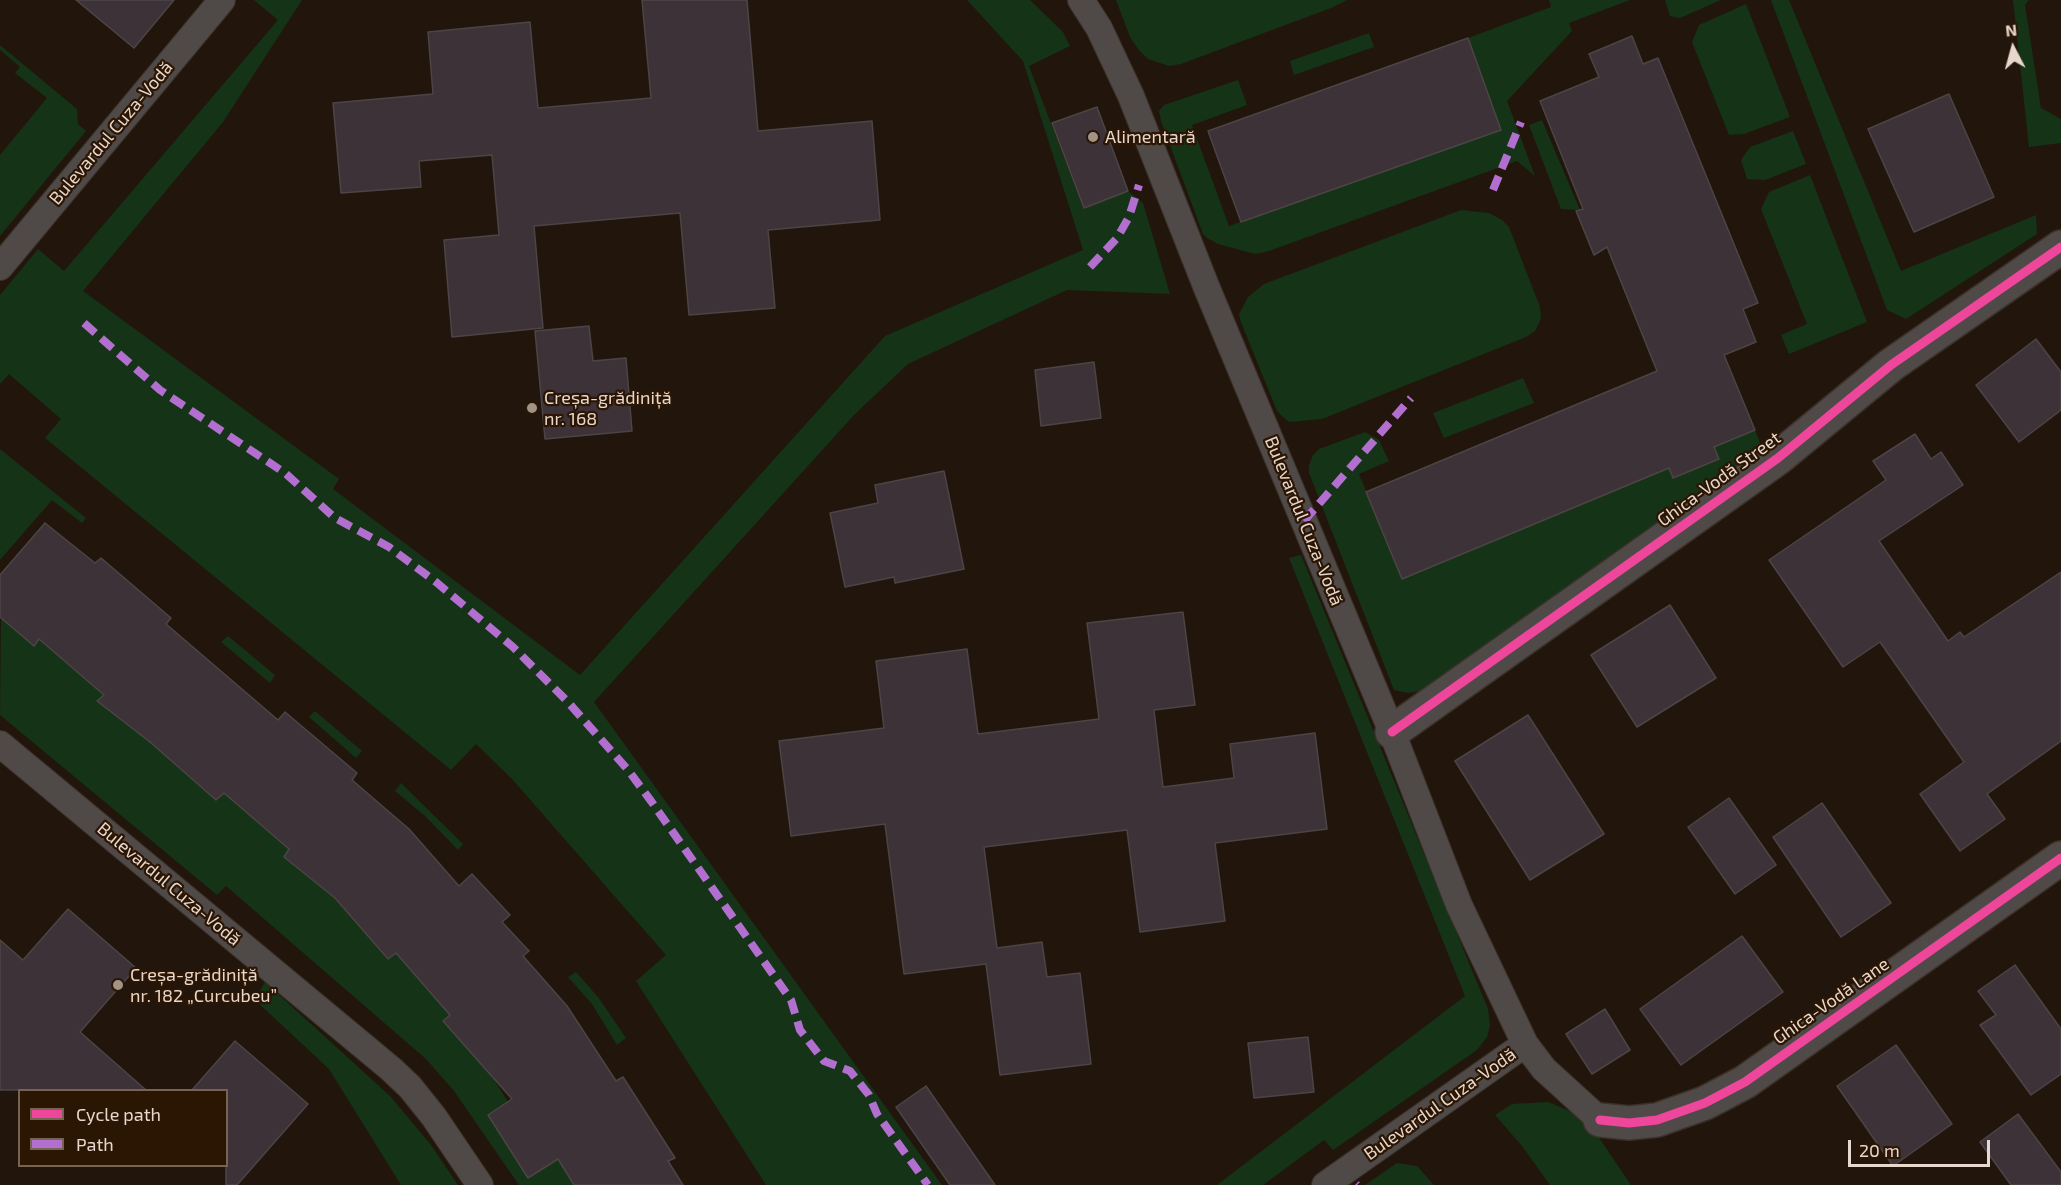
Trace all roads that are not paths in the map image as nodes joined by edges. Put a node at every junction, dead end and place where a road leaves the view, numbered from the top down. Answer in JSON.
{"nodes":[{"id":1,"x":222,"y":0,"type":"edge"},
{"id":2,"x":1081,"y":0,"type":"edge"},
{"id":3,"x":2061,"y":247,"type":"edge"},
{"id":4,"x":0,"y":267,"type":"edge"},
{"id":5,"x":1392,"y":732,"type":"junction"},
{"id":6,"x":0,"y":744,"type":"edge"},
{"id":7,"x":2061,"y":858,"type":"edge"},
{"id":8,"x":1525,"y":1044,"type":"junction"},
{"id":9,"x":1600,"y":1120,"type":"joint"},
{"id":10,"x":480,"y":1185,"type":"edge"},
{"id":11,"x":1325,"y":1185,"type":"edge"}],
"edges":[{"from":1,"to":4,"type":"lane","name":"Bulevardul Cuza-Vodă"},
{"from":2,"to":5,"type":"lane","name":"Bulevardul Cuza-Vodă"},
{"from":3,"to":5,"type":"street","name":"Ghica-Vodă Street"},
{"from":5,"to":8,"type":"lane","name":"Bulevardul Cuza-Vodă"},
{"from":6,"to":10,"type":"lane","name":"Bulevardul Cuza-Vodă"},
{"from":7,"to":9,"type":"street","name":"Ghica-Vodă Lane"},
{"from":8,"to":9,"type":"lane","name":"Bulevardul Cuza-Vodă"},
{"from":8,"to":11,"type":"lane","name":"Bulevardul Cuza-Vodă"}]}
